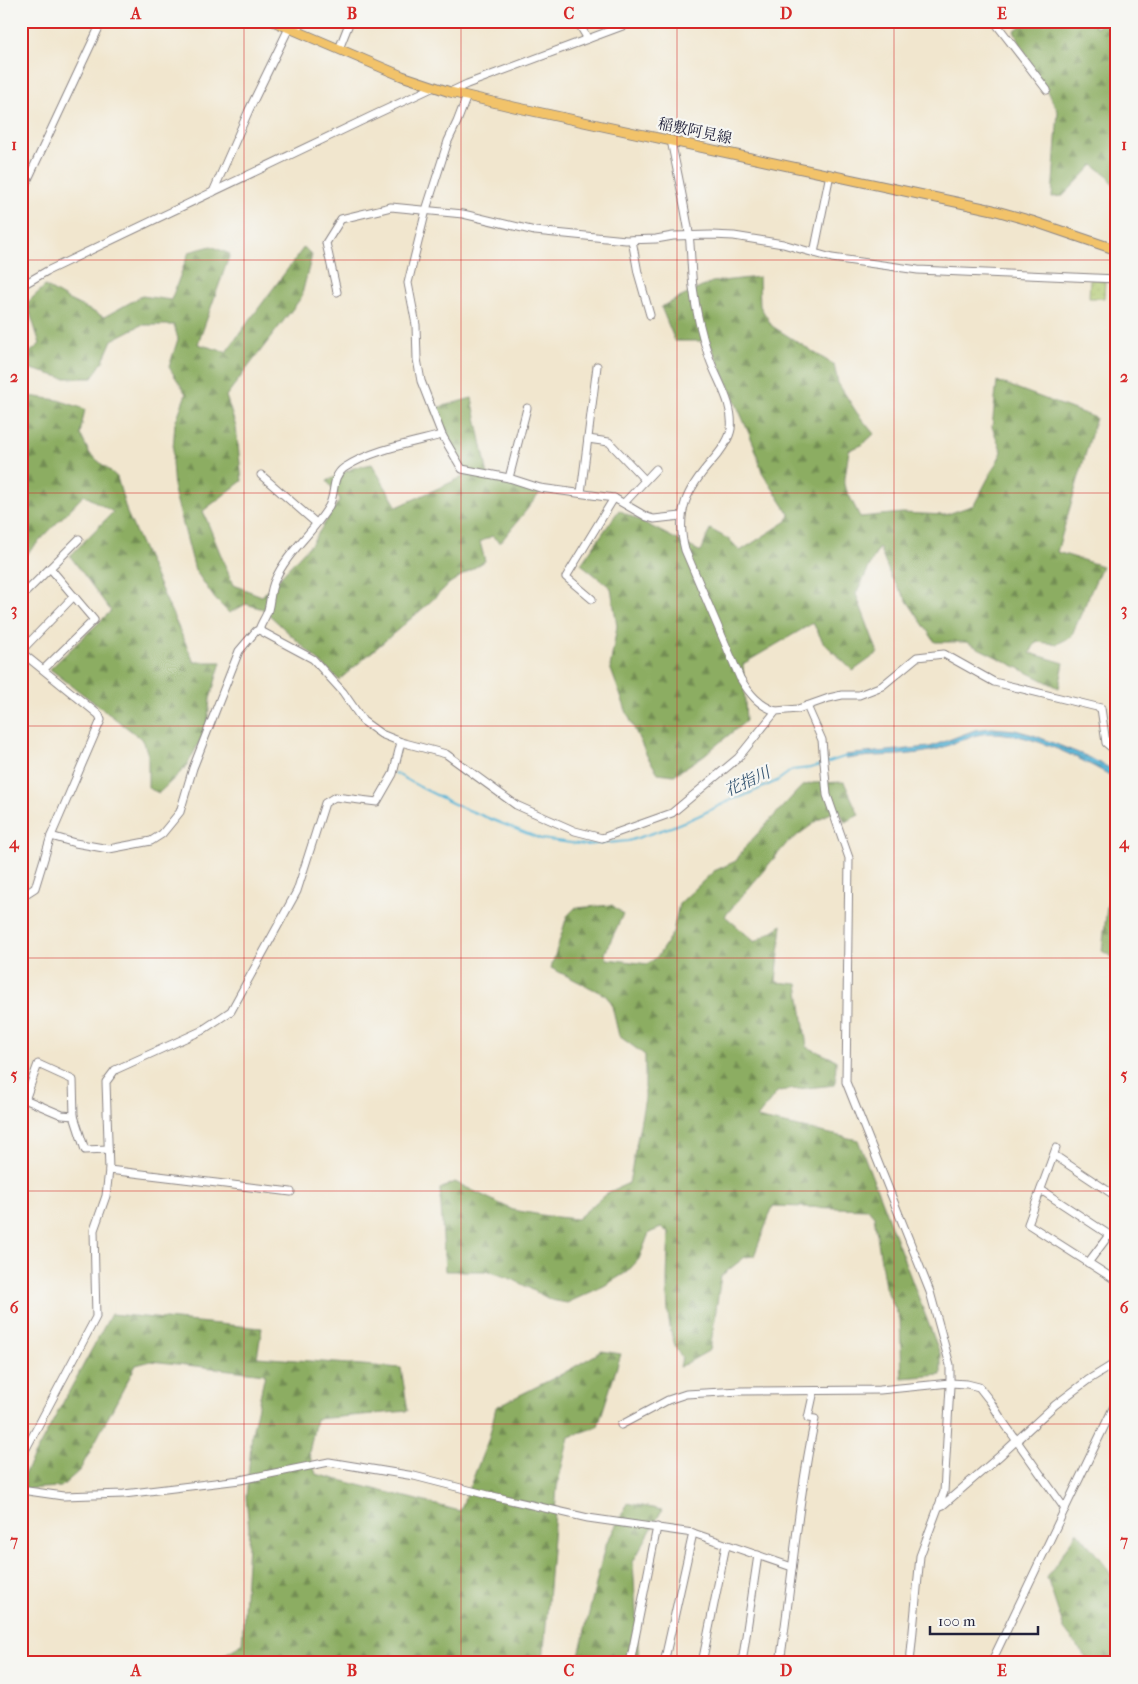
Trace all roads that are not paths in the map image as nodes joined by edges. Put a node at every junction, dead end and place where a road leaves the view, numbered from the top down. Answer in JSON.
{"nodes":[{"id":1,"x":102,"y":21,"type":"edge"},
{"id":2,"x":273,"y":21,"type":"edge"},
{"id":3,"x":302,"y":21,"type":"edge"},
{"id":4,"x":350,"y":21,"type":"edge"},
{"id":5,"x":577,"y":21,"type":"edge"},
{"id":6,"x":636,"y":21,"type":"edge"},
{"id":7,"x":994,"y":21,"type":"edge"},
{"id":8,"x":289,"y":28,"type":"junction"},
{"id":9,"x":588,"y":39,"type":"junction"},
{"id":10,"x":339,"y":49,"type":"junction"},
{"id":11,"x":434,"y":87,"type":"junction"},
{"id":12,"x":1047,"y":90,"type":"dead end"},
{"id":13,"x":450,"y":92,"type":"junction"},
{"id":14,"x":467,"y":96,"type":"junction"},
{"id":15,"x":671,"y":140,"type":"junction"},
{"id":16,"x":830,"y":174,"type":"junction"},
{"id":17,"x":213,"y":192,"type":"junction"},
{"id":18,"x":21,"y":194,"type":"edge"},
{"id":19,"x":426,"y":210,"type":"junction"},
{"id":20,"x":689,"y":236,"type":"junction"},
{"id":21,"x":632,"y":240,"type":"junction"},
{"id":22,"x":1117,"y":250,"type":"edge"},
{"id":23,"x":814,"y":253,"type":"junction"},
{"id":24,"x":1117,"y":280,"type":"edge"},
{"id":25,"x":21,"y":286,"type":"edge"},
{"id":26,"x":337,"y":292,"type":"dead end"},
{"id":27,"x":650,"y":314,"type":"dead end"},
{"id":28,"x":597,"y":366,"type":"dead end"},
{"id":29,"x":526,"y":408,"type":"dead end"},
{"id":30,"x":442,"y":436,"type":"junction"},
{"id":31,"x":588,"y":439,"type":"junction"},
{"id":32,"x":656,"y":469,"type":"dead end"},
{"id":33,"x":261,"y":475,"type":"dead end"},
{"id":34,"x":509,"y":478,"type":"junction"},
{"id":35,"x":645,"y":480,"type":"junction"},
{"id":36,"x":581,"y":493,"type":"junction"},
{"id":37,"x":614,"y":498,"type":"junction"},
{"id":38,"x":624,"y":503,"type":"junction"},
{"id":39,"x":681,"y":516,"type":"junction"},
{"id":40,"x":316,"y":523,"type":"junction"},
{"id":41,"x":79,"y":539,"type":"dead end"},
{"id":42,"x":50,"y":568,"type":"junction"},
{"id":43,"x":74,"y":596,"type":"junction"},
{"id":44,"x":21,"y":597,"type":"edge"},
{"id":45,"x":592,"y":599,"type":"dead end"},
{"id":46,"x":259,"y":630,"type":"junction"},
{"id":47,"x":21,"y":652,"type":"edge"},
{"id":48,"x":44,"y":669,"type":"junction"},
{"id":49,"x":808,"y":706,"type":"junction"},
{"id":50,"x":776,"y":711,"type":"junction"},
{"id":51,"x":401,"y":742,"type":"junction"},
{"id":52,"x":1117,"y":752,"type":"edge"},
{"id":53,"x":51,"y":836,"type":"junction"},
{"id":54,"x":21,"y":897,"type":"edge"},
{"id":55,"x":23,"y":1099,"type":"edge"},
{"id":56,"x":74,"y":1116,"type":"junction"},
{"id":57,"x":108,"y":1149,"type":"junction"},
{"id":58,"x":109,"y":1170,"type":"junction"},
{"id":59,"x":1041,"y":1190,"type":"junction"},
{"id":60,"x":291,"y":1192,"type":"dead end"},
{"id":61,"x":1117,"y":1197,"type":"edge"},
{"id":62,"x":1109,"y":1235,"type":"junction"},
{"id":63,"x":1117,"y":1240,"type":"edge"},
{"id":64,"x":1088,"y":1263,"type":"junction"},
{"id":65,"x":1117,"y":1281,"type":"edge"},
{"id":66,"x":1117,"y":1362,"type":"edge"},
{"id":67,"x":950,"y":1383,"type":"junction"},
{"id":68,"x":814,"y":1391,"type":"junction"},
{"id":69,"x":1117,"y":1400,"type":"edge"},
{"id":70,"x":621,"y":1425,"type":"dead end"},
{"id":71,"x":1017,"y":1441,"type":"junction"},
{"id":72,"x":21,"y":1458,"type":"edge"},
{"id":73,"x":21,"y":1490,"type":"edge"},
{"id":74,"x":938,"y":1508,"type":"junction"},
{"id":75,"x":1065,"y":1509,"type":"junction"},
{"id":76,"x":657,"y":1527,"type":"junction"},
{"id":77,"x":693,"y":1533,"type":"junction"},
{"id":78,"x":726,"y":1545,"type":"junction"},
{"id":79,"x":758,"y":1555,"type":"junction"},
{"id":80,"x":792,"y":1567,"type":"junction"},
{"id":81,"x":630,"y":1663,"type":"edge"},
{"id":82,"x":664,"y":1663,"type":"edge"},
{"id":83,"x":702,"y":1663,"type":"edge"},
{"id":84,"x":742,"y":1663,"type":"edge"},
{"id":85,"x":780,"y":1663,"type":"edge"},
{"id":86,"x":910,"y":1663,"type":"edge"},
{"id":87,"x":991,"y":1663,"type":"edge"}],
"edges":[{"from":1,"to":18,"type":"street"},
{"from":2,"to":8,"type":"main road","name":"稲敷阿見線"},
{"from":3,"to":8,"type":"street"},
{"from":4,"to":10,"type":"street"},
{"from":5,"to":9,"type":"street"},
{"from":6,"to":9,"type":"street"},
{"from":7,"to":12,"type":"street"},
{"from":8,"to":10,"type":"main road","name":"稲敷阿見線"},
{"from":8,"to":17,"type":"street"},
{"from":9,"to":13,"type":"street"},
{"from":10,"to":11,"type":"main road","name":"稲敷阿見線"},
{"from":11,"to":13,"type":"main road","name":"稲敷阿見線"},
{"from":11,"to":17,"type":"street"},
{"from":13,"to":14,"type":"main road","name":"稲敷阿見線"},
{"from":14,"to":15,"type":"main road","name":"稲敷阿見線"},
{"from":14,"to":19,"type":"street"},
{"from":15,"to":16,"type":"main road","name":"稲敷阿見線"},
{"from":15,"to":20,"type":"street"},
{"from":16,"to":22,"type":"main road","name":"稲敷阿見線"},
{"from":16,"to":23,"type":"street"},
{"from":17,"to":25,"type":"street"},
{"from":19,"to":21,"type":"street"},
{"from":19,"to":26,"type":"street"},
{"from":19,"to":30,"type":"street"},
{"from":20,"to":21,"type":"street"},
{"from":20,"to":23,"type":"street"},
{"from":20,"to":39,"type":"street"},
{"from":21,"to":27,"type":"street"},
{"from":23,"to":24,"type":"street"},
{"from":28,"to":31,"type":"street"},
{"from":29,"to":34,"type":"street"},
{"from":30,"to":34,"type":"street"},
{"from":30,"to":40,"type":"street"},
{"from":31,"to":35,"type":"street"},
{"from":31,"to":36,"type":"street"},
{"from":32,"to":35,"type":"street"},
{"from":33,"to":40,"type":"street"},
{"from":34,"to":36,"type":"street"},
{"from":35,"to":38,"type":"street"},
{"from":36,"to":37,"type":"street"},
{"from":37,"to":38,"type":"street"},
{"from":37,"to":45,"type":"street"},
{"from":38,"to":39,"type":"street"},
{"from":39,"to":50,"type":"street"},
{"from":40,"to":46,"type":"street"},
{"from":41,"to":42,"type":"street"},
{"from":42,"to":43,"type":"street"},
{"from":42,"to":44,"type":"street"},
{"from":43,"to":47,"type":"street"},
{"from":43,"to":48,"type":"street"},
{"from":46,"to":51,"type":"street"},
{"from":46,"to":53,"type":"street"},
{"from":47,"to":48,"type":"street"},
{"from":48,"to":53,"type":"street"},
{"from":49,"to":50,"type":"street"},
{"from":49,"to":52,"type":"street"},
{"from":49,"to":67,"type":"street"},
{"from":50,"to":51,"type":"street"},
{"from":51,"to":57,"type":"street"},
{"from":53,"to":54,"type":"street"},
{"from":55,"to":56,"type":"street"},
{"from":55,"to":56,"type":"street"},
{"from":56,"to":57,"type":"street"},
{"from":57,"to":58,"type":"street"},
{"from":58,"to":60,"type":"street"},
{"from":58,"to":72,"type":"street"},
{"from":59,"to":61,"type":"street"},
{"from":59,"to":62,"type":"street"},
{"from":59,"to":64,"type":"street"},
{"from":62,"to":63,"type":"street"},
{"from":62,"to":64,"type":"street"},
{"from":64,"to":65,"type":"street"},
{"from":66,"to":71,"type":"street"},
{"from":67,"to":68,"type":"street"},
{"from":67,"to":71,"type":"street"},
{"from":67,"to":74,"type":"street"},
{"from":68,"to":70,"type":"street"},
{"from":68,"to":80,"type":"street"},
{"from":69,"to":75,"type":"street"},
{"from":71,"to":74,"type":"street"},
{"from":71,"to":75,"type":"street"},
{"from":73,"to":76,"type":"street"},
{"from":74,"to":86,"type":"street"},
{"from":75,"to":87,"type":"street"},
{"from":76,"to":77,"type":"street"},
{"from":76,"to":81,"type":"street"},
{"from":77,"to":78,"type":"street"},
{"from":77,"to":82,"type":"street"},
{"from":78,"to":79,"type":"street"},
{"from":78,"to":83,"type":"street"},
{"from":79,"to":80,"type":"street"},
{"from":79,"to":84,"type":"street"},
{"from":80,"to":85,"type":"street"}]}
